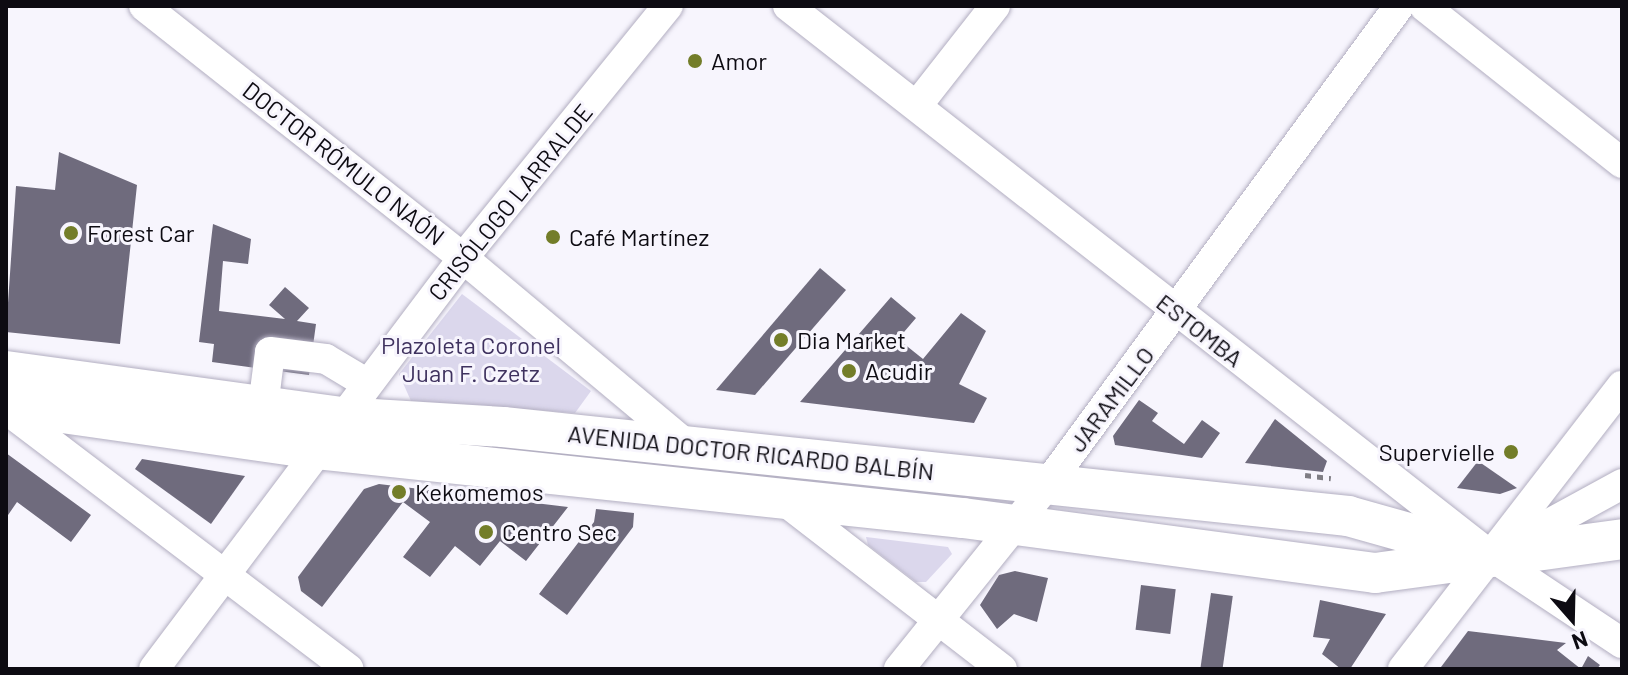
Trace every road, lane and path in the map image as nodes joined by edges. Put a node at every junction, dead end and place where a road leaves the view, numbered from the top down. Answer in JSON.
{"nodes":[{"id":1,"x":144,"y":6,"type":"edge"},
{"id":2,"x":668,"y":6,"type":"edge"},
{"id":3,"x":788,"y":6,"type":"edge"},
{"id":4,"x":995,"y":6,"type":"edge"},
{"id":5,"x":1399,"y":6,"type":"edge"},
{"id":6,"x":1424,"y":6,"type":"edge"},
{"id":7,"x":919,"y":103,"type":"junction"},
{"id":8,"x":1622,"y":163,"type":"edge"},
{"id":9,"x":463,"y":258,"type":"junction"},
{"id":10,"x":1176,"y":313,"type":"junction"},
{"id":11,"x":6,"y":371,"type":"edge"},
{"id":12,"x":366,"y":383,"type":"junction"},
{"id":13,"x":1622,"y":386,"type":"edge"},
{"id":14,"x":6,"y":407,"type":"edge"},
{"id":15,"x":263,"y":407,"type":"junction"},
{"id":16,"x":340,"y":417,"type":"junction"},
{"id":17,"x":689,"y":447,"type":"junction"},
{"id":18,"x":317,"y":449,"type":"junction"},
{"id":19,"x":1050,"y":481,"type":"junction"},
{"id":20,"x":1622,"y":484,"type":"edge"},
{"id":21,"x":782,"y":499,"type":"junction"},
{"id":22,"x":1622,"y":510,"type":"edge"},
{"id":23,"x":1015,"y":525,"type":"junction"},
{"id":24,"x":1622,"y":539,"type":"edge"},
{"id":25,"x":1491,"y":556,"type":"junction"},
{"id":26,"x":1622,"y":560,"type":"edge"},
{"id":27,"x":224,"y":572,"type":"junction"},
{"id":28,"x":938,"y":619,"type":"junction"},
{"id":29,"x":1622,"y":643,"type":"edge"},
{"id":30,"x":154,"y":669,"type":"edge"},
{"id":31,"x":348,"y":669,"type":"edge"},
{"id":32,"x":899,"y":669,"type":"edge"},
{"id":33,"x":1002,"y":669,"type":"edge"},
{"id":34,"x":1403,"y":669,"type":"edge"}],
"edges":[{"from":1,"to":9,"type":"street","name":"DOCTOR RÓMULO NAÓN"},
{"from":2,"to":9,"type":"street","name":"CRISÓLOGO LARRALDE"},
{"from":3,"to":7,"type":"street","name":"ESTOMBA"},
{"from":4,"to":7,"type":"street"},
{"from":5,"to":10,"type":"street","name":"JARAMILLO"},
{"from":6,"to":8,"type":"street"},
{"from":7,"to":10,"type":"street","name":"ESTOMBA"},
{"from":9,"to":12,"type":"street","name":"CRISÓLOGO LARRALDE"},
{"from":9,"to":17,"type":"street","name":"DOCTOR RÓMULO NAÓN"},
{"from":10,"to":19,"type":"street","name":"JARAMILLO"},
{"from":10,"to":25,"type":"street","name":"ESTOMBA"},
{"from":11,"to":15,"type":"main road","name":"AVENIDA DOCTOR RICARDO BALBÍN"},
{"from":12,"to":15,"type":"street"},
{"from":12,"to":16,"type":"street","name":"CRISÓLOGO LARRALDE"},
{"from":13,"to":25,"type":"street"},
{"from":14,"to":18,"type":"main road","name":"AVENIDA DOCTOR RICARDO BALBÍN"},
{"from":14,"to":27,"type":"street"},
{"from":15,"to":16,"type":"main road","name":"AVENIDA DOCTOR RICARDO BALBÍN"},
{"from":16,"to":17,"type":"main road","name":"AVENIDA DOCTOR RICARDO BALBÍN"},
{"from":16,"to":18,"type":"street","name":"CRISÓLOGO LARRALDE"},
{"from":17,"to":19,"type":"main road","name":"AVENIDA DOCTOR RICARDO BALBÍN"},
{"from":18,"to":21,"type":"main road","name":"AVENIDA DOCTOR RICARDO BALBÍN"},
{"from":18,"to":27,"type":"street","name":"CRISÓLOGO LARRALDE"},
{"from":19,"to":23,"type":"street","name":"JARAMILLO"},
{"from":19,"to":25,"type":"main road","name":"AVENIDA DOCTOR RICARDO BALBÍN"},
{"from":20,"to":25,"type":"street","name":"AVENIDA DOCTOR RICARDO BALBÍN"},
{"from":21,"to":23,"type":"main road","name":"AVENIDA DOCTOR RICARDO BALBÍN"},
{"from":21,"to":28,"type":"street"},
{"from":22,"to":25,"type":"main road"},
{"from":23,"to":25,"type":"main road","name":"AVENIDA DOCTOR RICARDO BALBÍN"},
{"from":23,"to":28,"type":"street","name":"JARAMILLO"},
{"from":24,"to":25,"type":"main road"},
{"from":25,"to":26,"type":"street","name":"AVENIDA DOCTOR RICARDO BALBÍN"},
{"from":25,"to":29,"type":"street","name":"ESTOMBA"},
{"from":25,"to":34,"type":"street"},
{"from":27,"to":30,"type":"street","name":"CRISÓLOGO LARRALDE"},
{"from":27,"to":31,"type":"street"},
{"from":28,"to":32,"type":"street","name":"JARAMILLO"},
{"from":28,"to":33,"type":"street"}]}
